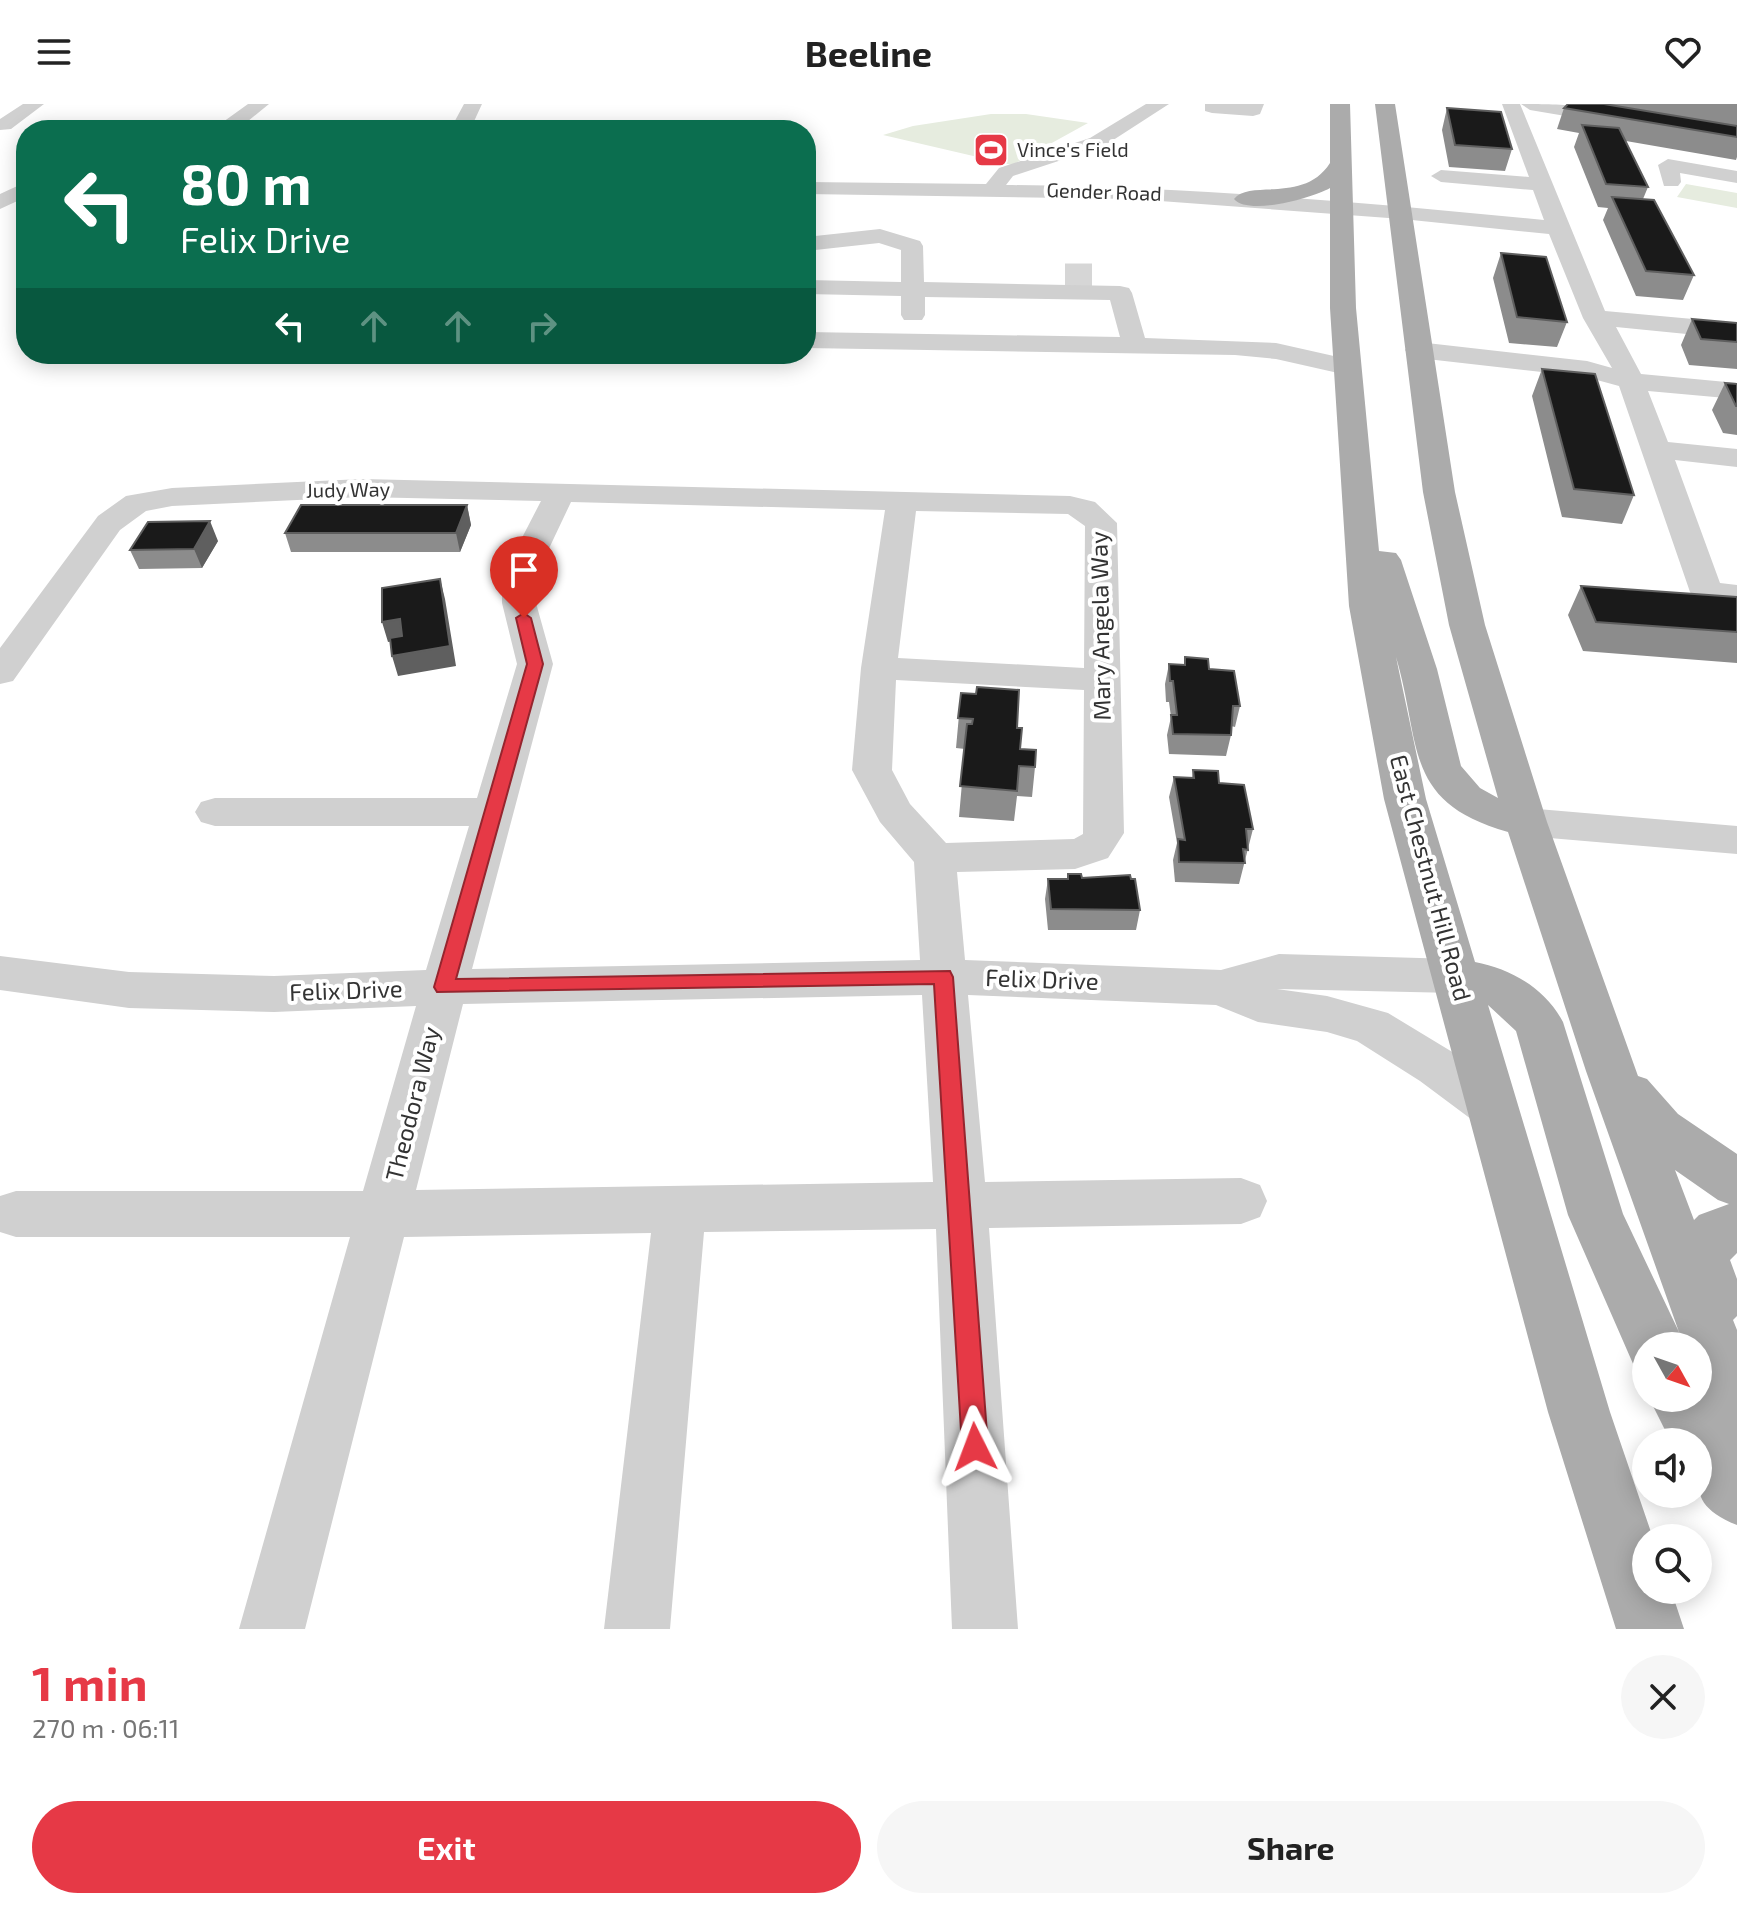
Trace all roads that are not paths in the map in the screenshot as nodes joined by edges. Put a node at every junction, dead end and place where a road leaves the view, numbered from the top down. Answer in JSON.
{"nodes":[{"id":1,"x":35,"y":104,"type":"edge"},
{"id":2,"x":260,"y":104,"type":"edge"},
{"id":3,"x":1160,"y":104,"type":"edge"},
{"id":4,"x":1188,"y":104,"type":"edge"},
{"id":5,"x":1255,"y":104,"type":"edge"},
{"id":6,"x":1340,"y":104,"type":"edge"},
{"id":7,"x":1385,"y":104,"type":"edge"},
{"id":8,"x":1511,"y":104,"type":"edge"},
{"id":9,"x":1530,"y":104,"type":"edge"},
{"id":10,"x":1212,"y":105,"type":"edge"},
{"id":11,"x":238,"y":120,"type":"edge"},
{"id":12,"x":1637,"y":122,"type":"edge"},
{"id":13,"x":4,"y":125,"type":"dead end"},
{"id":14,"x":1342,"y":161,"type":"junction"},
{"id":15,"x":973,"y":170,"type":"dead end"},
{"id":16,"x":1737,"y":177,"type":"edge"},
{"id":17,"x":1671,"y":182,"type":"dead end"},
{"id":18,"x":998,"y":183,"type":"junction"},
{"id":19,"x":1441,"y":185,"type":"dead end"},
{"id":20,"x":816,"y":188,"type":"edge"},
{"id":21,"x":1245,"y":199,"type":"junction"},
{"id":22,"x":1551,"y":208,"type":"junction"},
{"id":23,"x":1402,"y":212,"type":"junction"},
{"id":24,"x":1343,"y":224,"type":"junction"},
{"id":25,"x":816,"y":243,"type":"edge"},
{"id":26,"x":1065,"y":277,"type":"tunnel mouth"},
{"id":27,"x":1093,"y":277,"type":"tunnel mouth"},
{"id":28,"x":816,"y":287,"type":"edge"},
{"id":29,"x":914,"y":288,"type":"junction"},
{"id":30,"x":1031,"y":291,"type":"junction"},
{"id":31,"x":1120,"y":293,"type":"junction"},
{"id":32,"x":1595,"y":318,"type":"junction"},
{"id":33,"x":1737,"y":331,"type":"edge"},
{"id":34,"x":816,"y":340,"type":"edge"},
{"id":35,"x":913,"y":341,"type":"junction"},
{"id":36,"x":1135,"y":346,"type":"junction"},
{"id":37,"x":1420,"y":362,"type":"junction"},
{"id":38,"x":1347,"y":367,"type":"junction"},
{"id":39,"x":1631,"y":381,"type":"junction"},
{"id":40,"x":1737,"y":391,"type":"edge"},
{"id":41,"x":1655,"y":449,"type":"junction"},
{"id":42,"x":1736,"y":460,"type":"edge"},
{"id":43,"x":560,"y":493,"type":"junction"},
{"id":44,"x":902,"y":500,"type":"junction"},
{"id":45,"x":1358,"y":513,"type":"junction"},
{"id":46,"x":1737,"y":595,"type":"edge"},
{"id":47,"x":879,"y":668,"type":"junction"},
{"id":48,"x":0,"y":673,"type":"edge"},
{"id":49,"x":1103,"y":680,"type":"junction"},
{"id":50,"x":215,"y":812,"type":"dead end"},
{"id":51,"x":493,"y":812,"type":"junction"},
{"id":52,"x":1526,"y":822,"type":"junction"},
{"id":53,"x":1737,"y":840,"type":"edge"},
{"id":54,"x":935,"y":858,"type":"junction"},
{"id":55,"x":0,"y":973,"type":"edge"},
{"id":56,"x":1455,"y":976,"type":"junction"},
{"id":57,"x":943,"y":977,"type":"junction"},
{"id":58,"x":444,"y":987,"type":"junction"},
{"id":59,"x":1221,"y":988,"type":"junction"},
{"id":60,"x":1611,"y":1071,"type":"junction"},
{"id":61,"x":1492,"y":1107,"type":"junction"},
{"id":62,"x":1737,"y":1183,"type":"edge"},
{"id":63,"x":1241,"y":1201,"type":"dead end"},
{"id":64,"x":961,"y":1204,"type":"junction"},
{"id":65,"x":680,"y":1208,"type":"junction"},
{"id":66,"x":16,"y":1214,"type":"dead end"},
{"id":67,"x":385,"y":1214,"type":"junction"},
{"id":68,"x":1737,"y":1226,"type":"edge"},
{"id":69,"x":1649,"y":1332,"type":"edge"},
{"id":70,"x":1737,"y":1362,"type":"edge"},
{"id":71,"x":1737,"y":1409,"type":"edge"},
{"id":72,"x":1688,"y":1412,"type":"edge"},
{"id":73,"x":1737,"y":1493,"type":"edge"},
{"id":74,"x":272,"y":1629,"type":"edge"},
{"id":75,"x":637,"y":1629,"type":"edge"},
{"id":76,"x":985,"y":1629,"type":"edge"},
{"id":77,"x":1650,"y":1629,"type":"edge"}],
"edges":[{"from":1,"to":13,"type":"street"},
{"from":2,"to":11,"type":"street"},
{"from":3,"to":18,"type":"street"},
{"from":4,"to":10,"type":"street"},
{"from":5,"to":10,"type":"street"},
{"from":6,"to":14,"type":"main road","name":"East Chestnut Hill Road"},
{"from":7,"to":23,"type":"main road"},
{"from":8,"to":22,"type":"street"},
{"from":9,"to":12,"type":"street"},
{"from":14,"to":21,"type":"main road"},
{"from":14,"to":24,"type":"main road","name":"East Chestnut Hill Road"},
{"from":15,"to":18,"type":"street"},
{"from":16,"to":17,"type":"street"},
{"from":18,"to":20,"type":"street","name":"Gender Road"},
{"from":18,"to":21,"type":"street","name":"Gender Road"},
{"from":19,"to":22,"type":"street"},
{"from":21,"to":24,"type":"street","name":"Gender Road"},
{"from":21,"to":24,"type":"main road"},
{"from":22,"to":23,"type":"street","name":"Gender Road"},
{"from":22,"to":32,"type":"street"},
{"from":23,"to":24,"type":"street","name":"Gender Road"},
{"from":23,"to":37,"type":"main road"},
{"from":24,"to":38,"type":"main road","name":"East Chestnut Hill Road"},
{"from":25,"to":29,"type":"street"},
{"from":26,"to":30,"type":"street"},
{"from":27,"to":31,"type":"street"},
{"from":28,"to":29,"type":"street"},
{"from":29,"to":30,"type":"street"},
{"from":29,"to":35,"type":"street"},
{"from":30,"to":31,"type":"street"},
{"from":31,"to":36,"type":"street"},
{"from":32,"to":33,"type":"street"},
{"from":32,"to":39,"type":"street"},
{"from":34,"to":35,"type":"street"},
{"from":35,"to":36,"type":"street"},
{"from":36,"to":38,"type":"street"},
{"from":37,"to":39,"type":"street"},
{"from":37,"to":52,"type":"main road"},
{"from":38,"to":45,"type":"main road","name":"East Chestnut Hill Road"},
{"from":39,"to":40,"type":"street"},
{"from":39,"to":41,"type":"street"},
{"from":41,"to":42,"type":"street"},
{"from":41,"to":46,"type":"street"},
{"from":43,"to":44,"type":"street","name":"Mary Angela Way"},
{"from":43,"to":48,"type":"street","name":"Judy Way"},
{"from":43,"to":51,"type":"street","name":"Theodora Way"},
{"from":44,"to":47,"type":"street"},
{"from":44,"to":49,"type":"street","name":"Mary Angela Way"},
{"from":45,"to":52,"type":"main road"},
{"from":45,"to":56,"type":"main road","name":"East Chestnut Hill Road"},
{"from":47,"to":49,"type":"street"},
{"from":47,"to":54,"type":"street"},
{"from":49,"to":54,"type":"street","name":"Mary Angela Way"},
{"from":50,"to":51,"type":"street"},
{"from":51,"to":58,"type":"street","name":"Theodora Way"},
{"from":52,"to":53,"type":"street"},
{"from":52,"to":60,"type":"main road"},
{"from":54,"to":57,"type":"street"},
{"from":55,"to":58,"type":"street","name":"Felix Drive"},
{"from":56,"to":59,"type":"street","name":"Felix Drive"},
{"from":56,"to":61,"type":"main road","name":"East Chestnut Hill Road"},
{"from":56,"to":69,"type":"main road"},
{"from":57,"to":58,"type":"street","name":"Felix Drive"},
{"from":57,"to":59,"type":"street","name":"Felix Drive"},
{"from":57,"to":64,"type":"street"},
{"from":58,"to":67,"type":"street","name":"Theodora Way"},
{"from":59,"to":61,"type":"street","name":"Felix Drive"},
{"from":60,"to":62,"type":"main road"},
{"from":60,"to":71,"type":"main road"},
{"from":61,"to":77,"type":"main road","name":"East Chestnut Hill Road"},
{"from":63,"to":64,"type":"street"},
{"from":64,"to":65,"type":"street"},
{"from":64,"to":76,"type":"street"},
{"from":65,"to":67,"type":"street"},
{"from":65,"to":75,"type":"street"},
{"from":66,"to":67,"type":"street"},
{"from":67,"to":74,"type":"street","name":"Theodora Way"},
{"from":68,"to":70,"type":"main road"},
{"from":72,"to":73,"type":"main road"}]}
